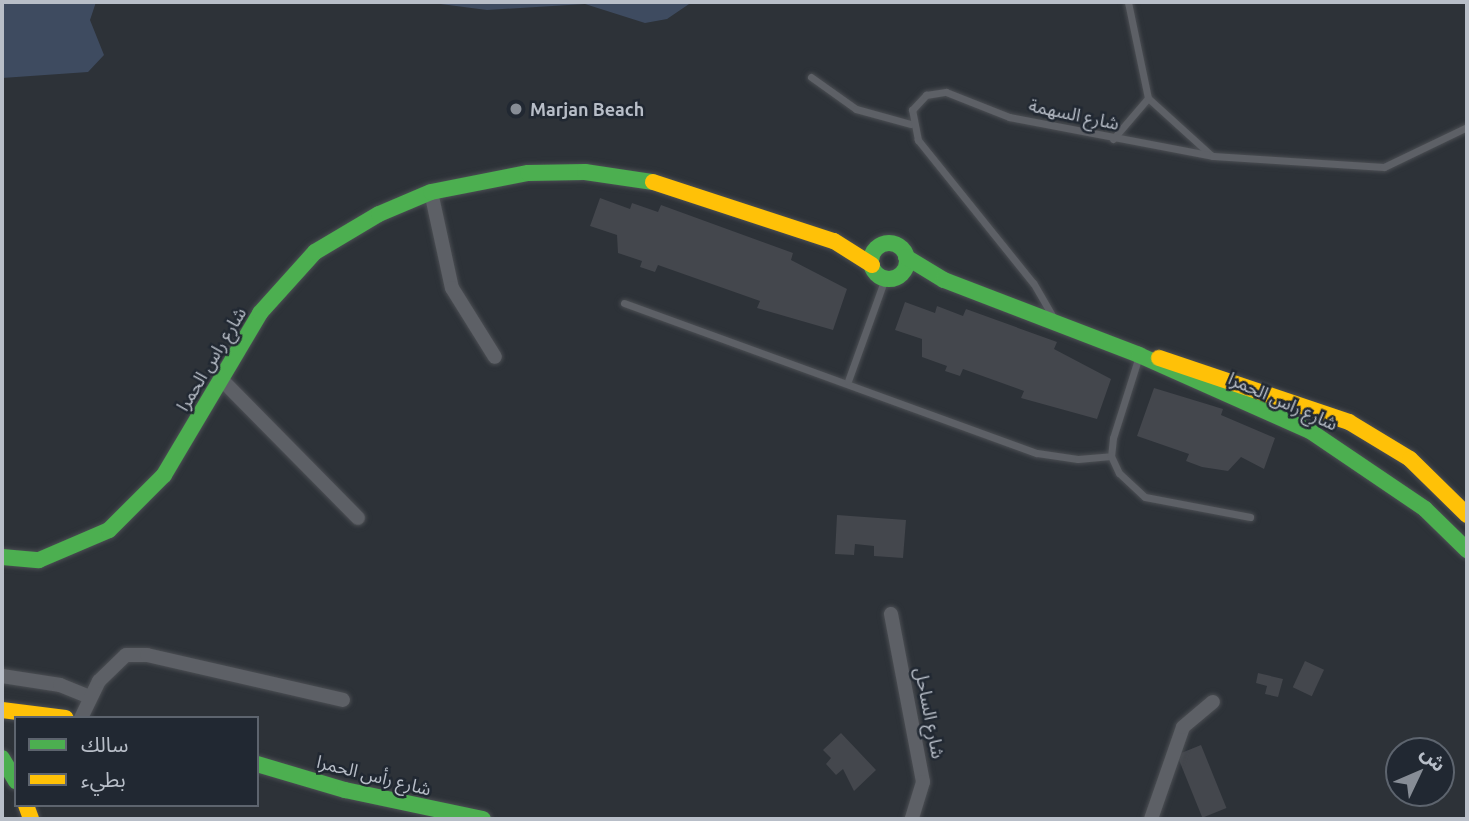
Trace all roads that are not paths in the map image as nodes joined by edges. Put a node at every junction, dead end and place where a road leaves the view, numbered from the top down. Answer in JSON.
{"nodes":[{"id":1,"x":1128,"y":2,"type":"edge"},
{"id":2,"x":811,"y":77,"type":"dead end"},
{"id":3,"x":1148,"y":98,"type":"junction"},
{"id":4,"x":911,"y":124,"type":"junction"},
{"id":5,"x":1467,"y":127,"type":"edge"},
{"id":6,"x":1113,"y":139,"type":"junction"},
{"id":7,"x":1213,"y":156,"type":"junction"},
{"id":8,"x":431,"y":192,"type":"junction"},
{"id":9,"x":834,"y":241,"type":"junction"},
{"id":10,"x":882,"y":245,"type":"junction"},
{"id":11,"x":906,"y":257,"type":"junction"},
{"id":12,"x":872,"y":265,"type":"junction"},
{"id":13,"x":902,"y":274,"type":"junction"},
{"id":14,"x":885,"y":278,"type":"junction"},
{"id":15,"x":944,"y":280,"type":"junction"},
{"id":16,"x":624,"y":303,"type":"dead end"},
{"id":17,"x":1053,"y":323,"type":"junction"},
{"id":18,"x":1139,"y":355,"type":"junction"},
{"id":19,"x":495,"y":357,"type":"dead end"},
{"id":20,"x":221,"y":379,"type":"junction"},
{"id":21,"x":848,"y":381,"type":"junction"},
{"id":22,"x":1111,"y":456,"type":"junction"},
{"id":23,"x":1467,"y":515,"type":"edge"},
{"id":24,"x":1250,"y":517,"type":"dead end"},
{"id":25,"x":358,"y":518,"type":"dead end"},
{"id":26,"x":1467,"y":550,"type":"edge"},
{"id":27,"x":2,"y":557,"type":"edge"},
{"id":28,"x":891,"y":614,"type":"dead end"},
{"id":29,"x":2,"y":676,"type":"edge"},
{"id":30,"x":90,"y":697,"type":"junction"},
{"id":31,"x":343,"y":700,"type":"dead end"},
{"id":32,"x":1213,"y":702,"type":"dead end"},
{"id":33,"x":2,"y":710,"type":"edge"},
{"id":34,"x":49,"y":716,"type":"edge"},
{"id":35,"x":82,"y":716,"type":"edge"},
{"id":36,"x":2,"y":758,"type":"edge"},
{"id":37,"x":259,"y":765,"type":"edge"},
{"id":38,"x":14,"y":778,"type":"edge"},
{"id":39,"x":483,"y":819,"type":"edge"},
{"id":40,"x":912,"y":819,"type":"edge"},
{"id":41,"x":1151,"y":819,"type":"edge"}],
"edges":[{"from":1,"to":3,"type":"lane"},
{"from":2,"to":4,"type":"lane"},
{"from":3,"to":6,"type":"lane"},
{"from":3,"to":7,"type":"lane"},
{"from":4,"to":6,"type":"lane","name":"شارع السهمة"},
{"from":4,"to":17,"type":"lane"},
{"from":5,"to":7,"type":"lane","name":"شارع السهمة"},
{"from":6,"to":7,"type":"lane","name":"شارع السهمة"},
{"from":8,"to":9,"type":"street","name":"شارع راس الحمرا"},
{"from":8,"to":19,"type":"street"},
{"from":8,"to":20,"type":"street","name":"شارع راس الحمرا"},
{"from":9,"to":10,"type":"street","name":"شارع راس الحمرا"},
{"from":9,"to":12,"type":"street","name":"شارع راس الحمرا"},
{"from":10,"to":11,"type":"street"},
{"from":10,"to":12,"type":"street"},
{"from":11,"to":13,"type":"street"},
{"from":11,"to":15,"type":"street","name":"شارع راس الحمرا"},
{"from":12,"to":14,"type":"street"},
{"from":13,"to":14,"type":"street"},
{"from":13,"to":15,"type":"street","name":"شارع راس الحمرا"},
{"from":14,"to":21,"type":"lane"},
{"from":15,"to":17,"type":"street","name":"شارع راس الحمرا"},
{"from":16,"to":21,"type":"lane"},
{"from":17,"to":18,"type":"street","name":"شارع راس الحمرا"},
{"from":18,"to":22,"type":"lane"},
{"from":18,"to":23,"type":"street","name":"شارع راس الحمرا"},
{"from":18,"to":26,"type":"street","name":"شارع راس الحمرا"},
{"from":20,"to":25,"type":"street"},
{"from":20,"to":27,"type":"street","name":"شارع راس الحمرا"},
{"from":21,"to":22,"type":"lane"},
{"from":22,"to":24,"type":"lane"},
{"from":28,"to":40,"type":"street","name":"شارع الساحل"},
{"from":29,"to":30,"type":"street"},
{"from":30,"to":31,"type":"street"},
{"from":30,"to":35,"type":"street"},
{"from":32,"to":41,"type":"street"},
{"from":33,"to":34,"type":"street"},
{"from":36,"to":38,"type":"street"},
{"from":37,"to":39,"type":"street","name":"شارع رأس الحمرا"}]}
